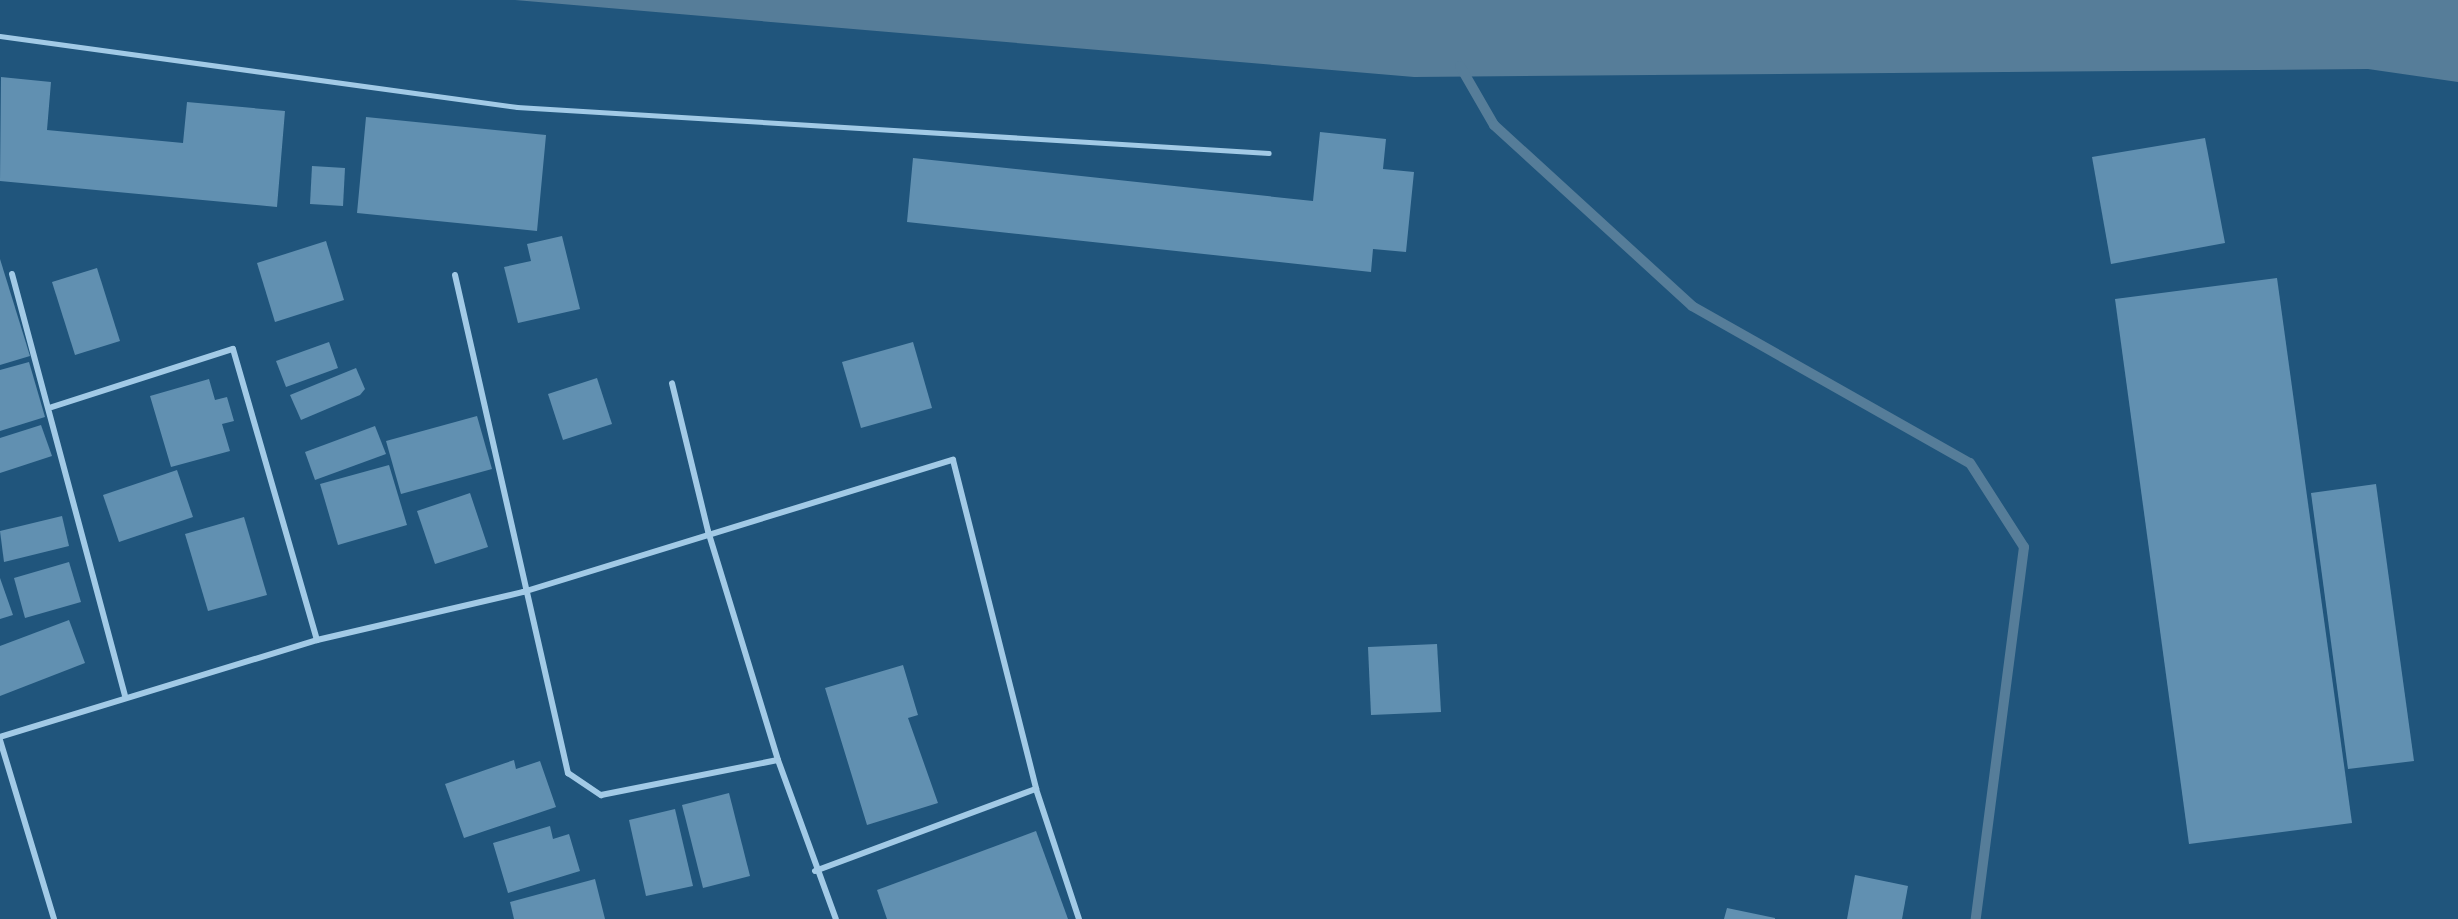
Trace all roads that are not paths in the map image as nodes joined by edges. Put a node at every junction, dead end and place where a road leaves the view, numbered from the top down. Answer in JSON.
{"nodes":[{"id":1,"x":0,"y":36,"type":"edge"},
{"id":2,"x":1269,"y":153,"type":"dead end"},
{"id":3,"x":12,"y":274,"type":"dead end"},
{"id":4,"x":455,"y":275,"type":"dead end"},
{"id":5,"x":672,"y":383,"type":"dead end"},
{"id":6,"x":52,"y":407,"type":"junction"},
{"id":7,"x":708,"y":531,"type":"junction"},
{"id":8,"x":523,"y":592,"type":"junction"},
{"id":9,"x":317,"y":640,"type":"junction"},
{"id":10,"x":126,"y":698,"type":"junction"},
{"id":11,"x":0,"y":739,"type":"edge"},
{"id":12,"x":778,"y":760,"type":"junction"},
{"id":13,"x":1036,"y":789,"type":"junction"},
{"id":14,"x":815,"y":871,"type":"junction"},
{"id":15,"x":54,"y":919,"type":"edge"},
{"id":16,"x":836,"y":919,"type":"edge"},
{"id":17,"x":1079,"y":919,"type":"edge"}],
"edges":[{"from":1,"to":2,"type":"lane"},
{"from":3,"to":6,"type":"street"},
{"from":4,"to":8,"type":"street"},
{"from":5,"to":7,"type":"street"},
{"from":6,"to":9,"type":"street"},
{"from":6,"to":10,"type":"street"},
{"from":7,"to":8,"type":"street"},
{"from":7,"to":12,"type":"street"},
{"from":7,"to":13,"type":"street"},
{"from":8,"to":9,"type":"street"},
{"from":8,"to":12,"type":"street"},
{"from":9,"to":10,"type":"street"},
{"from":10,"to":11,"type":"street"},
{"from":11,"to":15,"type":"street"},
{"from":12,"to":14,"type":"street"},
{"from":13,"to":14,"type":"street"},
{"from":13,"to":17,"type":"street"},
{"from":14,"to":16,"type":"street"}]}
